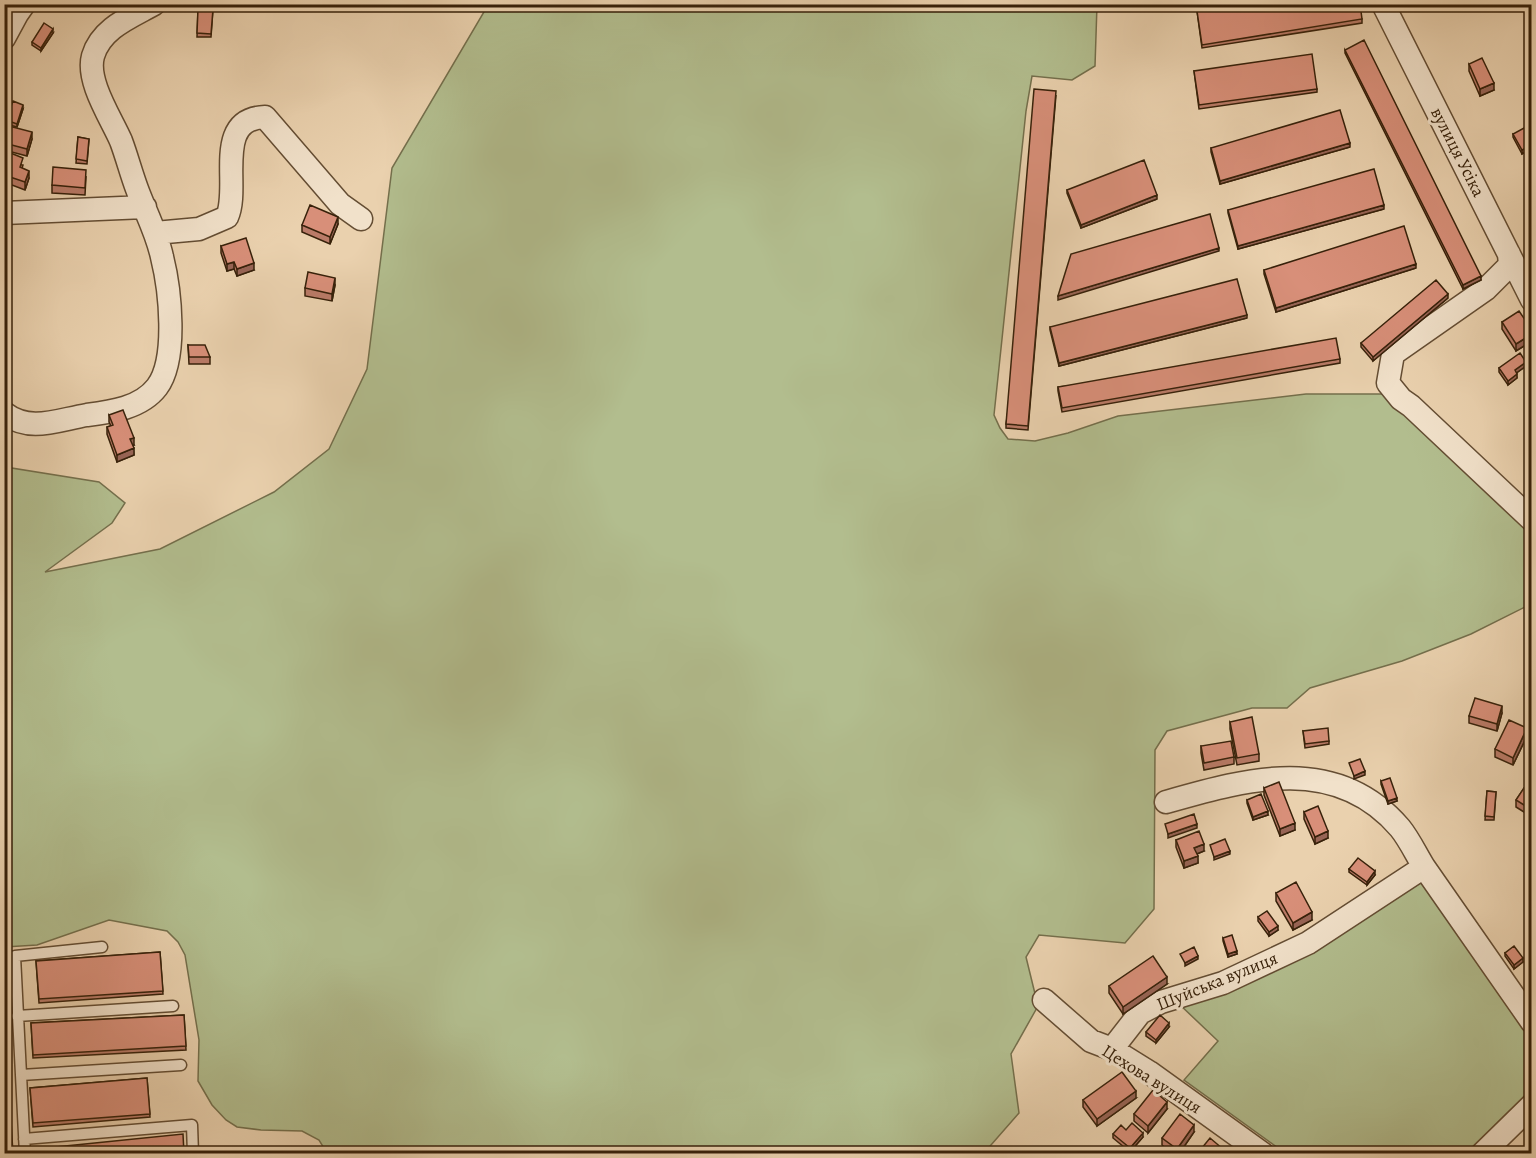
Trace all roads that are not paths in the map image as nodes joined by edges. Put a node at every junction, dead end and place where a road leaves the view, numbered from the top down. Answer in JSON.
{"nodes":[{"id":1,"x":24,"y":4,"type":"edge"},
{"id":2,"x":154,"y":4,"type":"edge"},
{"id":3,"x":1383,"y":4,"type":"edge"},
{"id":4,"x":4,"y":38,"type":"edge"},
{"id":5,"x":145,"y":207,"type":"junction"},
{"id":6,"x":4,"y":213,"type":"edge"},
{"id":7,"x":361,"y":219,"type":"dead end"},
{"id":8,"x":155,"y":233,"type":"junction"},
{"id":9,"x":1520,"y":264,"type":"edge"},
{"id":10,"x":1532,"y":300,"type":"edge"},
{"id":11,"x":9,"y":417,"type":"edge"},
{"id":12,"x":1532,"y":520,"type":"edge"},
{"id":13,"x":1166,"y":802,"type":"dead end"},
{"id":14,"x":1424,"y":867,"type":"junction"},
{"id":15,"x":102,"y":947,"type":"dead end"},
{"id":16,"x":10,"y":959,"type":"edge"},
{"id":17,"x":1044,"y":1000,"type":"dead end"},
{"id":18,"x":173,"y":1006,"type":"dead end"},
{"id":19,"x":17,"y":1016,"type":"junction"},
{"id":20,"x":1532,"y":1022,"type":"edge"},
{"id":21,"x":1112,"y":1049,"type":"junction"},
{"id":22,"x":181,"y":1065,"type":"dead end"},
{"id":23,"x":21,"y":1075,"type":"junction"},
{"id":24,"x":1532,"y":1105,"type":"edge"},
{"id":25,"x":24,"y":1139,"type":"junction"},
{"id":26,"x":25,"y":1154,"type":"edge"},
{"id":27,"x":193,"y":1154,"type":"edge"},
{"id":28,"x":1263,"y":1154,"type":"edge"},
{"id":29,"x":1482,"y":1154,"type":"edge"}],
"edges":[{"from":1,"to":4,"type":"street"},
{"from":2,"to":5,"type":"street"},
{"from":3,"to":9,"type":"street","name":"вулиця Усіка"},
{"from":5,"to":6,"type":"street"},
{"from":5,"to":8,"type":"street"},
{"from":7,"to":8,"type":"street"},
{"from":8,"to":11,"type":"street"},
{"from":9,"to":10,"type":"street","name":"вулиця Усіка"},
{"from":9,"to":12,"type":"street"},
{"from":13,"to":14,"type":"street"},
{"from":14,"to":20,"type":"street"},
{"from":14,"to":21,"type":"street","name":"Шуйська вулиця"},
{"from":15,"to":16,"type":"lane"},
{"from":16,"to":19,"type":"lane"},
{"from":17,"to":21,"type":"street","name":"Цехова вулиця"},
{"from":18,"to":19,"type":"lane"},
{"from":19,"to":23,"type":"lane"},
{"from":21,"to":28,"type":"street","name":"Цехова вулиця"},
{"from":22,"to":23,"type":"lane"},
{"from":23,"to":25,"type":"lane"},
{"from":24,"to":29,"type":"street"},
{"from":25,"to":26,"type":"lane"},
{"from":25,"to":27,"type":"lane"}]}
